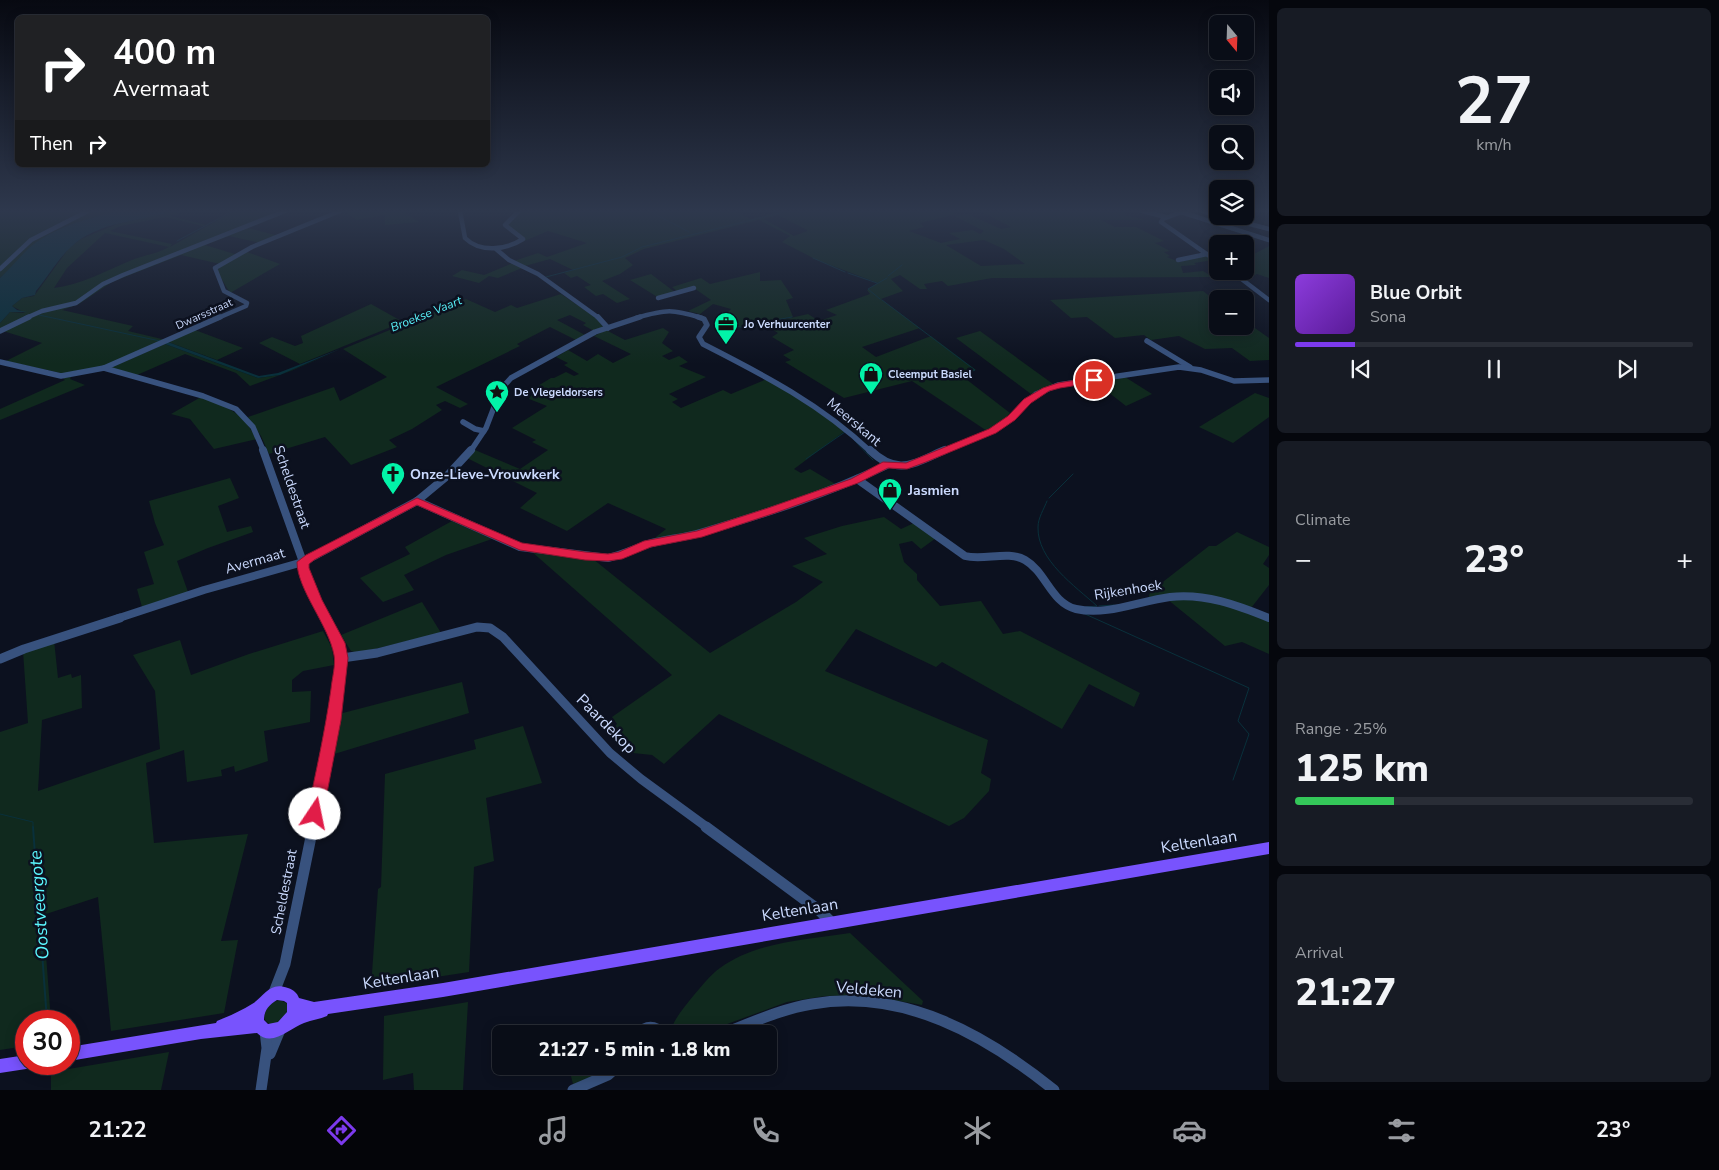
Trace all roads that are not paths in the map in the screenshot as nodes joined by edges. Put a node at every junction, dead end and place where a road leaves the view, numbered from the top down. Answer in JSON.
{"nodes":[{"id":1,"x":157,"y":262,"type":"edge"},
{"id":2,"x":226,"y":262,"type":"edge"},
{"id":3,"x":512,"y":262,"type":"edge"},
{"id":4,"x":1243,"y":280,"type":"edge"},
{"id":5,"x":694,"y":288,"type":"dead end"},
{"id":6,"x":1269,"y":300,"type":"edge"},
{"id":7,"x":671,"y":310,"type":"junction"},
{"id":8,"x":608,"y":328,"type":"junction"},
{"id":9,"x":0,"y":331,"type":"edge"},
{"id":10,"x":1147,"y":341,"type":"dead end"},
{"id":11,"x":0,"y":362,"type":"edge"},
{"id":12,"x":104,"y":368,"type":"junction"},
{"id":13,"x":1193,"y":368,"type":"junction"},
{"id":14,"x":1269,"y":380,"type":"edge"},
{"id":15,"x":463,"y":422,"type":"dead end"},
{"id":16,"x":484,"y":431,"type":"junction"},
{"id":17,"x":887,"y":465,"type":"junction"},
{"id":18,"x":857,"y":479,"type":"junction"},
{"id":19,"x":417,"y":501,"type":"junction"},
{"id":20,"x":303,"y":562,"type":"junction"},
{"id":21,"x":1269,"y":618,"type":"edge"},
{"id":22,"x":342,"y":658,"type":"junction"},
{"id":23,"x":0,"y":659,"type":"edge"},
{"id":24,"x":1269,"y":848,"type":"edge"},
{"id":25,"x":832,"y":923,"type":"junction"},
{"id":26,"x":285,"y":964,"type":"junction"},
{"id":27,"x":272,"y":995,"type":"junction"},
{"id":28,"x":292,"y":999,"type":"junction"},
{"id":29,"x":337,"y":1006,"type":"junction"},
{"id":30,"x":260,"y":1007,"type":"junction"},
{"id":31,"x":748,"y":1025,"type":"edge"},
{"id":32,"x":284,"y":1027,"type":"junction"},
{"id":33,"x":262,"y":1029,"type":"junction"},
{"id":34,"x":201,"y":1032,"type":"junction"},
{"id":35,"x":80,"y":1052,"type":"edge"},
{"id":36,"x":15,"y":1064,"type":"edge"},
{"id":37,"x":0,"y":1066,"type":"edge"},
{"id":38,"x":265,"y":1068,"type":"junction"},
{"id":39,"x":606,"y":1075,"type":"edge"},
{"id":40,"x":262,"y":1090,"type":"edge"},
{"id":41,"x":573,"y":1090,"type":"edge"},
{"id":42,"x":1054,"y":1090,"type":"edge"}],
"edges":[{"from":1,"to":9,"type":"street"},
{"from":2,"to":12,"type":"street","name":"Dwarsstraat"},
{"from":3,"to":8,"type":"street"},
{"from":4,"to":6,"type":"street"},
{"from":5,"to":7,"type":"street"},
{"from":7,"to":8,"type":"street","name":"Meerskant"},
{"from":7,"to":17,"type":"street","name":"Meerskant"},
{"from":8,"to":16,"type":"street","name":"Avermaat"},
{"from":10,"to":13,"type":"street","name":"Meerskant"},
{"from":11,"to":12,"type":"street","name":"Scheldestraat"},
{"from":12,"to":20,"type":"street","name":"Scheldestraat"},
{"from":13,"to":14,"type":"street","name":"Meerskant"},
{"from":13,"to":17,"type":"street","name":"Meerskant"},
{"from":15,"to":16,"type":"street"},
{"from":16,"to":19,"type":"street","name":"Avermaat"},
{"from":17,"to":18,"type":"street"},
{"from":18,"to":19,"type":"street"},
{"from":18,"to":21,"type":"street","name":"Rijkenhoek"},
{"from":19,"to":20,"type":"street","name":"Avermaat"},
{"from":20,"to":22,"type":"street","name":"Scheldestraat"},
{"from":20,"to":23,"type":"street","name":"Avermaat"},
{"from":22,"to":25,"type":"street","name":"Paardekop"},
{"from":22,"to":26,"type":"street","name":"Scheldestraat"},
{"from":24,"to":25,"type":"main road","name":"Keltenlaan"},
{"from":25,"to":29,"type":"main road","name":"Keltenlaan"},
{"from":26,"to":27,"type":"street","name":"Scheldestraat"},
{"from":26,"to":28,"type":"street","name":"Scheldestraat"},
{"from":27,"to":28,"type":"main road","name":"Keltenlaan"},
{"from":27,"to":30,"type":"main road","name":"Keltenlaan"},
{"from":28,"to":29,"type":"main road","name":"Keltenlaan"},
{"from":28,"to":32,"type":"main road"},
{"from":29,"to":32,"type":"main road","name":"Keltenlaan"},
{"from":30,"to":33,"type":"main road"},
{"from":30,"to":34,"type":"main road","name":"Keltenlaan"},
{"from":31,"to":42,"type":"street","name":"Veldeken"},
{"from":32,"to":33,"type":"main road","name":"Keltenlaan"},
{"from":32,"to":38,"type":"street"},
{"from":33,"to":34,"type":"main road","name":"Keltenlaan"},
{"from":33,"to":38,"type":"street"},
{"from":34,"to":35,"type":"main road","name":"Keltenlaan"},
{"from":36,"to":37,"type":"main road"},
{"from":38,"to":40,"type":"street"},
{"from":39,"to":41,"type":"street"}]}
